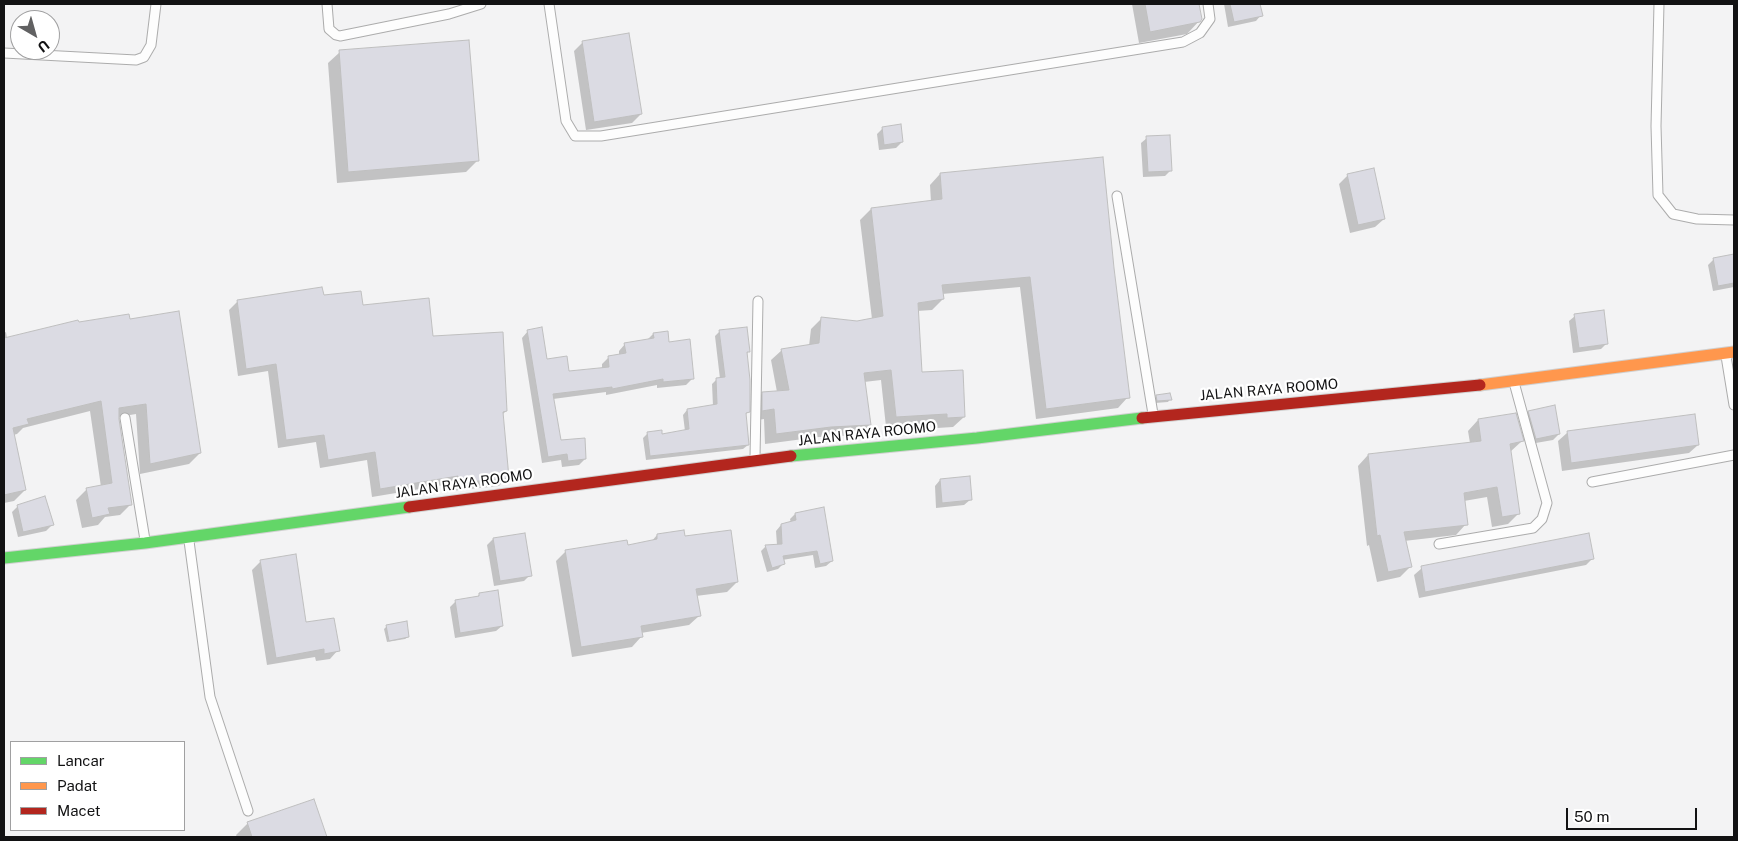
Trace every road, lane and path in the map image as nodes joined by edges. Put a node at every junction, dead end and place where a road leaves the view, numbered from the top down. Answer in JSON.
{"nodes":[{"id":1,"x":156,"y":4,"type":"edge"},
{"id":2,"x":327,"y":4,"type":"edge"},
{"id":3,"x":481,"y":4,"type":"edge"},
{"id":4,"x":549,"y":4,"type":"edge"},
{"id":5,"x":1208,"y":4,"type":"edge"},
{"id":6,"x":1659,"y":4,"type":"edge"},
{"id":7,"x":4,"y":53,"type":"edge"},
{"id":8,"x":1117,"y":196,"type":"dead end"},
{"id":9,"x":1734,"y":220,"type":"edge"},
{"id":10,"x":758,"y":301,"type":"dead end"},
{"id":11,"x":1730,"y":352,"type":"edge"},
{"id":12,"x":1514,"y":382,"type":"junction"},
{"id":13,"x":1734,"y":405,"type":"edge"},
{"id":14,"x":1153,"y":416,"type":"junction"},
{"id":15,"x":125,"y":418,"type":"dead end"},
{"id":16,"x":1734,"y":455,"type":"edge"},
{"id":17,"x":755,"y":460,"type":"junction"},
{"id":18,"x":1592,"y":482,"type":"dead end"},
{"id":19,"x":189,"y":537,"type":"junction"},
{"id":20,"x":145,"y":543,"type":"junction"},
{"id":21,"x":1439,"y":544,"type":"dead end"},
{"id":22,"x":4,"y":558,"type":"edge"},
{"id":23,"x":248,"y":811,"type":"dead end"}],
"edges":[{"from":1,"to":7,"type":"lane"},
{"from":2,"to":3,"type":"lane"},
{"from":4,"to":5,"type":"lane"},
{"from":6,"to":9,"type":"lane"},
{"from":8,"to":14,"type":"lane"},
{"from":10,"to":17,"type":"lane"},
{"from":11,"to":12,"type":"highway","name":"JALAN RAYA ROOMO"},
{"from":11,"to":13,"type":"lane"},
{"from":12,"to":14,"type":"highway","name":"JALAN RAYA ROOMO"},
{"from":12,"to":21,"type":"lane"},
{"from":14,"to":17,"type":"highway","name":"JALAN RAYA ROOMO"},
{"from":15,"to":20,"type":"lane"},
{"from":16,"to":18,"type":"lane"},
{"from":17,"to":19,"type":"highway","name":"JALAN RAYA ROOMO"},
{"from":19,"to":20,"type":"highway","name":"JALAN RAYA ROOMO"},
{"from":19,"to":23,"type":"lane"},
{"from":20,"to":22,"type":"highway","name":"JALAN RAYA ROOMO"}]}
